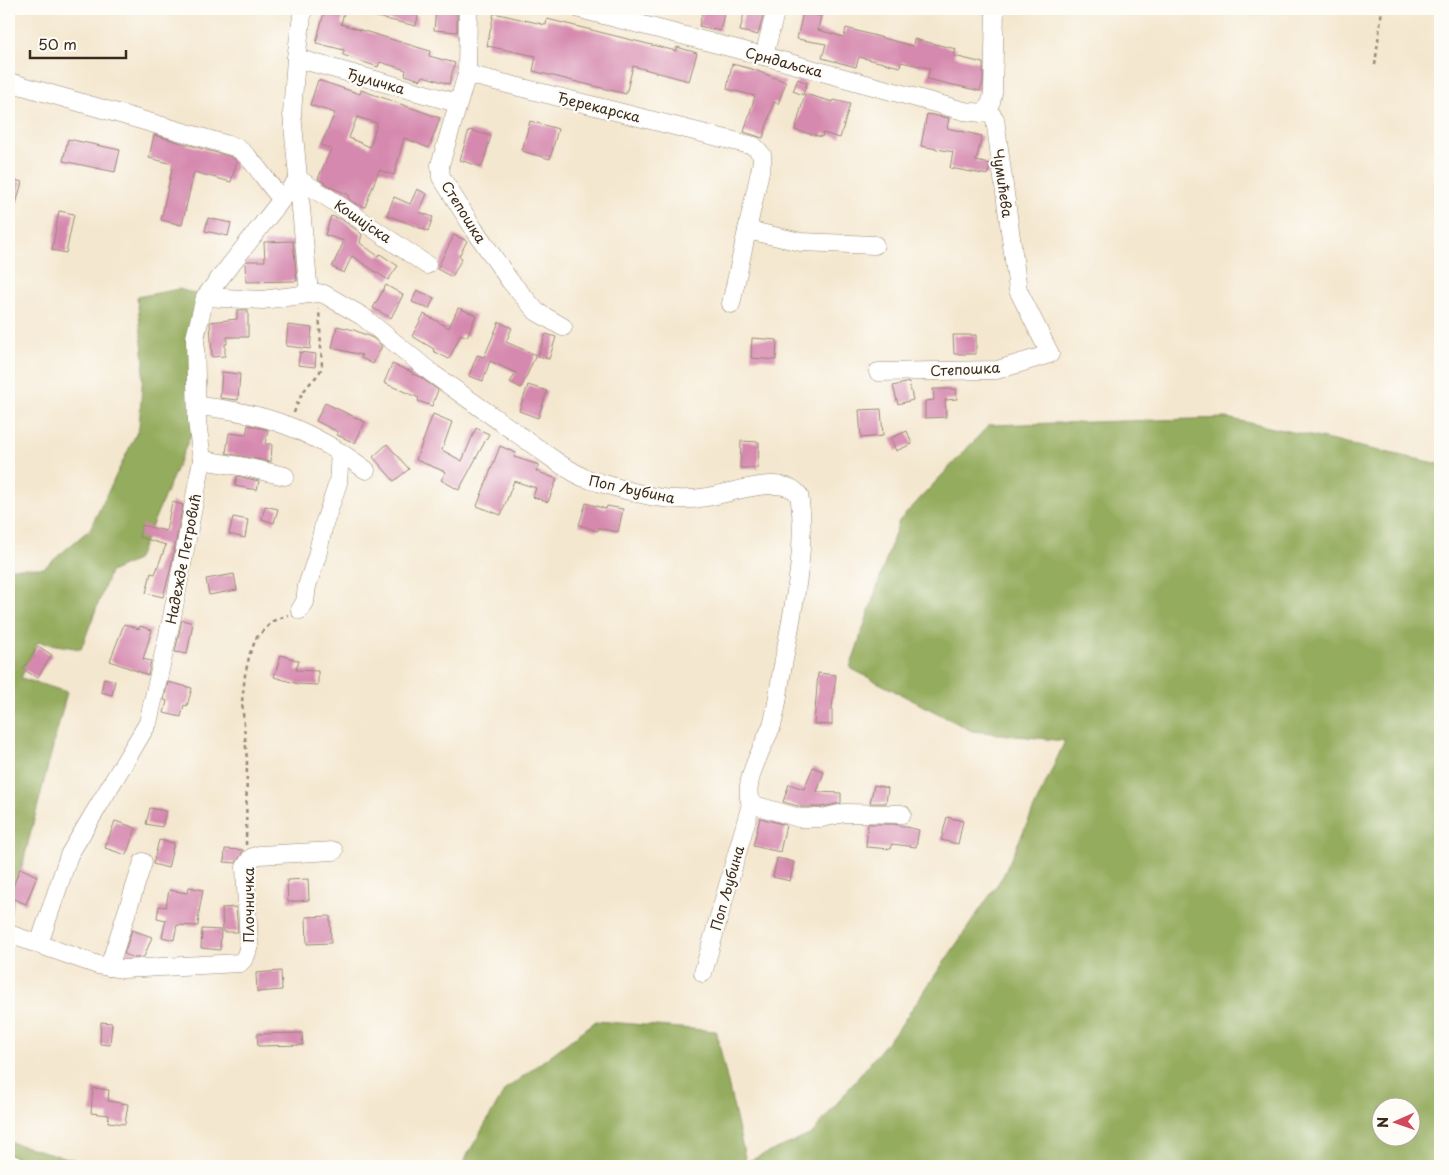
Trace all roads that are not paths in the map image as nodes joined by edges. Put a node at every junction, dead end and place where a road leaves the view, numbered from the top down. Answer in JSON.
{"nodes":[{"id":1,"x":303,"y":9,"type":"edge"},
{"id":2,"x":468,"y":9,"type":"edge"},
{"id":3,"x":580,"y":9,"type":"edge"},
{"id":4,"x":776,"y":9,"type":"edge"},
{"id":5,"x":994,"y":9,"type":"edge"},
{"id":6,"x":764,"y":56,"type":"junction"},
{"id":7,"x":296,"y":58,"type":"junction"},
{"id":8,"x":467,"y":74,"type":"junction"},
{"id":9,"x":9,"y":82,"type":"edge"},
{"id":10,"x":457,"y":103,"type":"junction"},
{"id":11,"x":987,"y":109,"type":"junction"},
{"id":12,"x":298,"y":179,"type":"junction"},
{"id":13,"x":282,"y":199,"type":"junction"},
{"id":14,"x":747,"y":230,"type":"junction"},
{"id":15,"x":875,"y":245,"type":"dead end"},
{"id":16,"x":427,"y":265,"type":"dead end"},
{"id":17,"x":313,"y":293,"type":"junction"},
{"id":18,"x":204,"y":297,"type":"junction"},
{"id":19,"x":731,"y":304,"type":"dead end"},
{"id":20,"x":563,"y":327,"type":"dead end"},
{"id":21,"x":1050,"y":354,"type":"joint"},
{"id":22,"x":878,"y":372,"type":"dead end"},
{"id":23,"x":197,"y":406,"type":"junction"},
{"id":24,"x":340,"y":452,"type":"junction"},
{"id":25,"x":202,"y":460,"type":"junction"},
{"id":26,"x":366,"y":470,"type":"dead end"},
{"id":27,"x":285,"y":476,"type":"dead end"},
{"id":28,"x":300,"y":610,"type":"road end"},
{"id":29,"x":751,"y":804,"type":"junction"},
{"id":30,"x":902,"y":814,"type":"dead end"},
{"id":31,"x":334,"y":852,"type":"dead end"},
{"id":32,"x":143,"y":862,"type":"dead end"},
{"id":33,"x":9,"y":934,"type":"edge"},
{"id":34,"x":39,"y":944,"type":"junction"},
{"id":35,"x":109,"y":967,"type":"junction"},
{"id":36,"x":703,"y":972,"type":"dead end"},
{"id":37,"x":9,"y":1162,"type":"edge"},
{"id":38,"x":18,"y":1166,"type":"edge"}],
"edges":[{"from":1,"to":7,"type":"street"},
{"from":2,"to":8,"type":"street","name":"Степошка"},
{"from":3,"to":6,"type":"street","name":"Срндаљска"},
{"from":4,"to":6,"type":"street"},
{"from":5,"to":11,"type":"street"},
{"from":6,"to":11,"type":"street","name":"Срндаљска"},
{"from":7,"to":10,"type":"street","name":"Ђуличка"},
{"from":7,"to":12,"type":"street"},
{"from":8,"to":10,"type":"street","name":"Степошка"},
{"from":8,"to":14,"type":"street","name":"Ђерекарска"},
{"from":9,"to":13,"type":"street"},
{"from":10,"to":20,"type":"street","name":"Степошка"},
{"from":11,"to":21,"type":"street","name":"Чумићева"},
{"from":12,"to":13,"type":"street","name":"Надежде Петровић"},
{"from":12,"to":16,"type":"street","name":"Кошијска"},
{"from":12,"to":17,"type":"street"},
{"from":13,"to":18,"type":"street","name":"Надежде Петровић"},
{"from":14,"to":15,"type":"street"},
{"from":14,"to":19,"type":"street"},
{"from":17,"to":18,"type":"street"},
{"from":17,"to":29,"type":"street","name":"Поп Љубина"},
{"from":18,"to":23,"type":"street","name":"Надежде Петровић"},
{"from":21,"to":22,"type":"street","name":"Степошка"},
{"from":23,"to":24,"type":"street"},
{"from":23,"to":25,"type":"street","name":"Надежде Петровић"},
{"from":24,"to":26,"type":"street"},
{"from":24,"to":28,"type":"street"},
{"from":25,"to":27,"type":"street"},
{"from":25,"to":34,"type":"street","name":"Надежде Петровић"},
{"from":29,"to":30,"type":"street"},
{"from":29,"to":36,"type":"street","name":"Поп Љубина"},
{"from":31,"to":35,"type":"street","name":"Плочничка"},
{"from":32,"to":35,"type":"street"},
{"from":33,"to":34,"type":"street","name":"Плочничка"},
{"from":34,"to":35,"type":"street","name":"Плочничка"},
{"from":37,"to":38,"type":"street"}]}
